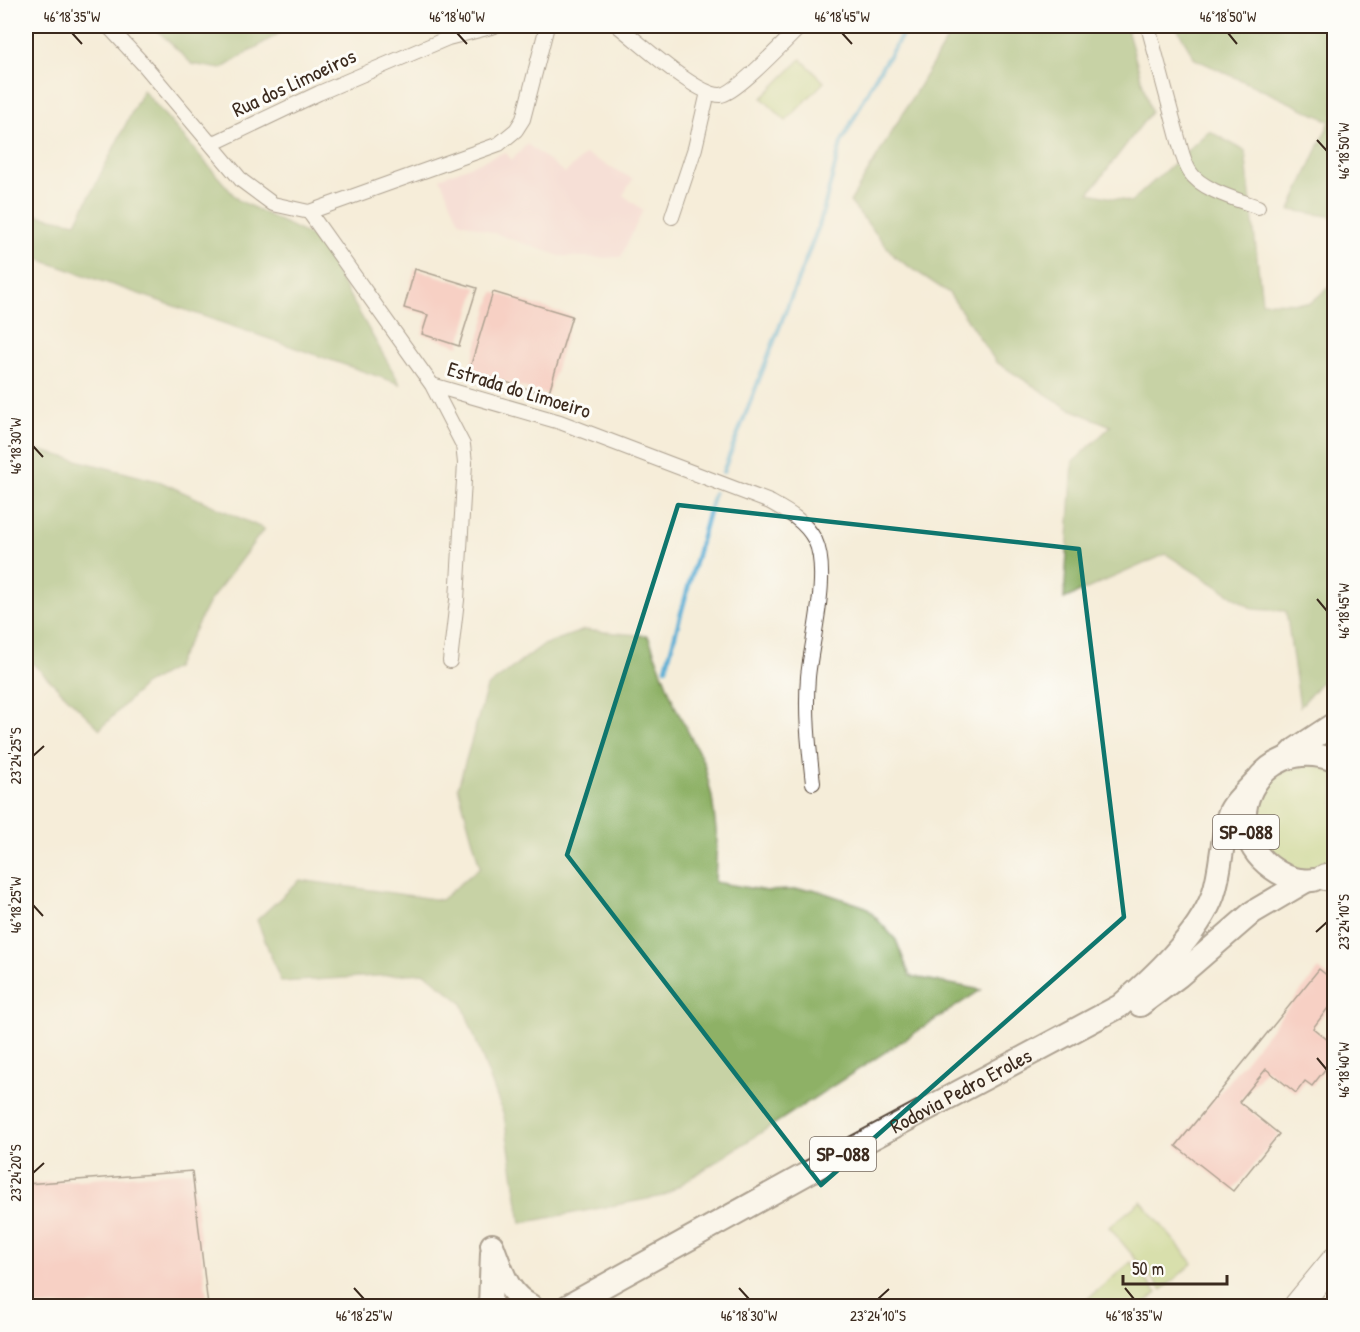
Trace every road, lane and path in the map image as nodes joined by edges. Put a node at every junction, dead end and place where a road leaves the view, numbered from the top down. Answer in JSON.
{"nodes":[{"id":1,"x":108,"y":26,"type":"edge"},
{"id":2,"x":495,"y":26,"type":"edge"},
{"id":3,"x":547,"y":26,"type":"edge"},
{"id":4,"x":618,"y":26,"type":"edge"},
{"id":5,"x":801,"y":26,"type":"edge"},
{"id":6,"x":1148,"y":26,"type":"edge"},
{"id":7,"x":708,"y":92,"type":"junction"},
{"id":8,"x":212,"y":144,"type":"junction"},
{"id":9,"x":1258,"y":207,"type":"dead end"},
{"id":10,"x":309,"y":212,"type":"junction"},
{"id":11,"x":672,"y":217,"type":"dead end"},
{"id":12,"x":432,"y":385,"type":"junction"},
{"id":13,"x":450,"y":662,"type":"dead end"},
{"id":14,"x":1335,"y":724,"type":"edge"},
{"id":15,"x":1288,"y":757,"type":"junction"},
{"id":16,"x":1335,"y":760,"type":"edge"},
{"id":17,"x":1255,"y":782,"type":"junction"},
{"id":18,"x":813,"y":783,"type":"dead end"},
{"id":19,"x":1324,"y":878,"type":"edge"},
{"id":20,"x":1335,"y":1261,"type":"edge"},
{"id":21,"x":490,"y":1306,"type":"edge"},
{"id":22,"x":531,"y":1306,"type":"edge"},
{"id":23,"x":568,"y":1306,"type":"edge"},
{"id":24,"x":599,"y":1306,"type":"edge"},
{"id":25,"x":1297,"y":1306,"type":"edge"}],
"edges":[{"from":1,"to":8,"type":"street"},
{"from":2,"to":8,"type":"street","name":"Rua dos Limoeiros"},
{"from":3,"to":10,"type":"street"},
{"from":4,"to":7,"type":"street"},
{"from":5,"to":7,"type":"street"},
{"from":6,"to":9,"type":"street"},
{"from":7,"to":11,"type":"street"},
{"from":8,"to":10,"type":"street"},
{"from":10,"to":12,"type":"street","name":"Estrada do Limoeiro"},
{"from":12,"to":13,"type":"street"},
{"from":12,"to":18,"type":"street","name":"Estrada do Limoeiro"},
{"from":14,"to":15,"type":"main road","name":"Rodovia Pedro Eroles","number":"SP-088"},
{"from":15,"to":16,"type":"main road","name":"Rodovia Pedro Eroles","number":"SP-088"},
{"from":15,"to":17,"type":"main road","name":"Rodovia Pedro Eroles","number":"SP-088"},
{"from":17,"to":19,"type":"main road","name":"Rodovia Pedro Eroles","number":"SP-088"},
{"from":17,"to":23,"type":"main road","name":"Rodovia Pedro Eroles","number":"SP-088"},
{"from":19,"to":24,"type":"main road","name":"Rodovia Pedro Eroles","number":"SP-088"},
{"from":20,"to":25,"type":"highway"},
{"from":21,"to":22,"type":"main road"}]}
